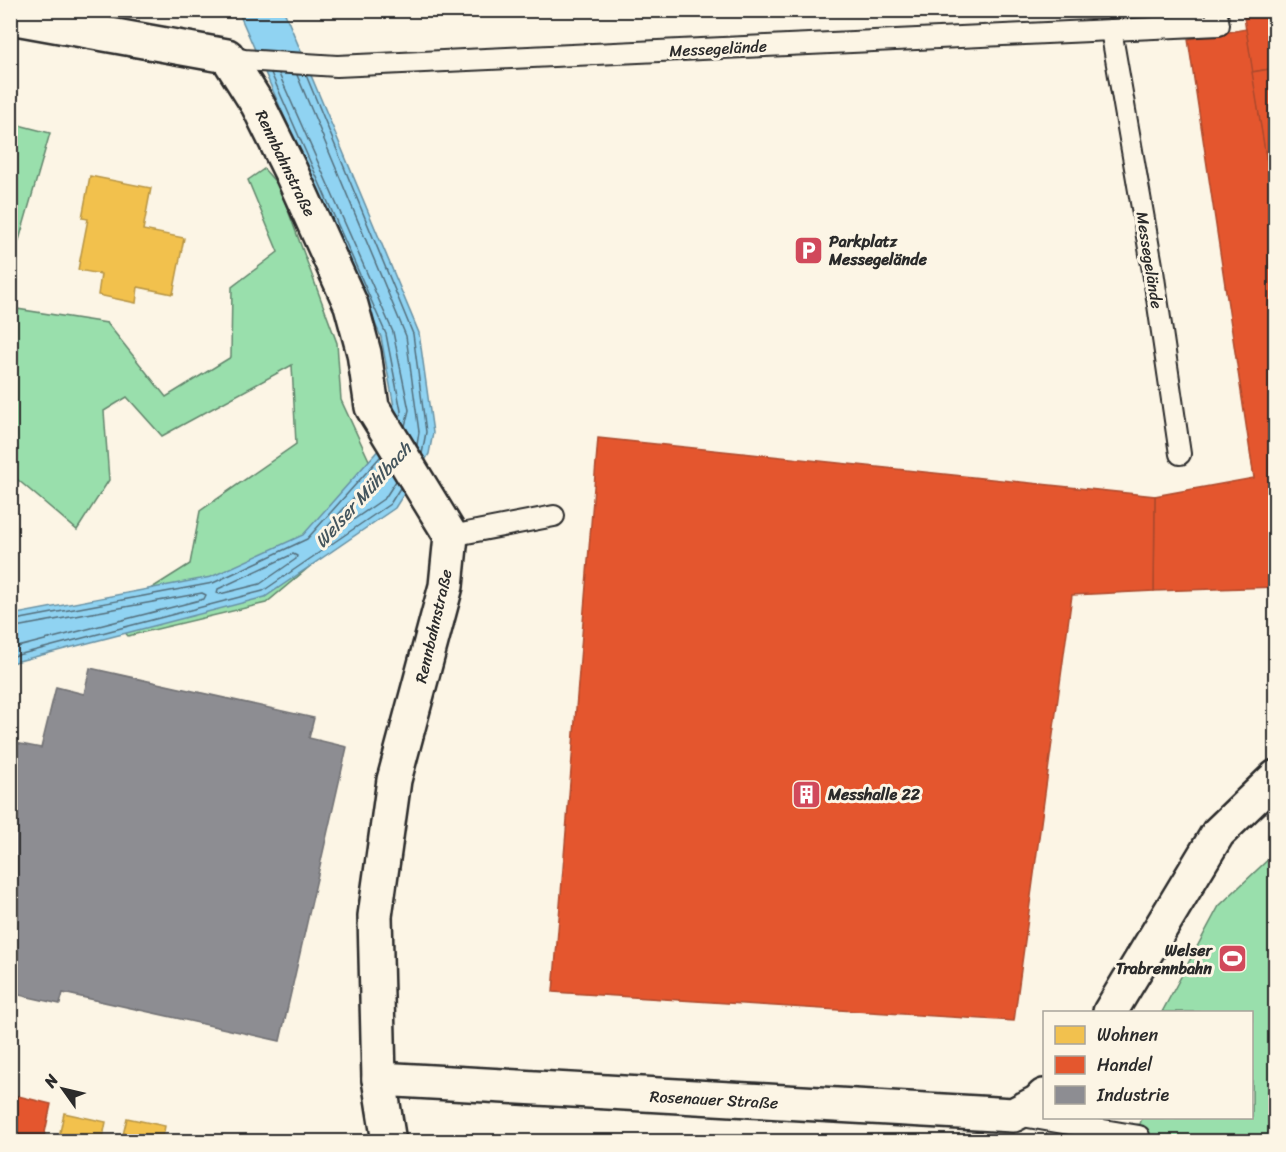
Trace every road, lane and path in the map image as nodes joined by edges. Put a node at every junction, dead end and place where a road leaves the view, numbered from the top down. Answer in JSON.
{"nodes":[{"id":1,"x":10,"y":17,"type":"edge"},
{"id":2,"x":1218,"y":18,"type":"edge"},
{"id":3,"x":1111,"y":30,"type":"junction"},
{"id":4,"x":235,"y":58,"type":"junction"},
{"id":5,"x":1180,"y":454,"type":"dead end"},
{"id":6,"x":554,"y":516,"type":"dead end"},
{"id":7,"x":451,"y":536,"type":"junction"},
{"id":8,"x":1275,"y":777,"type":"edge"},
{"id":9,"x":1111,"y":1011,"type":"edge"},
{"id":10,"x":379,"y":1079,"type":"junction"},
{"id":11,"x":1043,"y":1097,"type":"edge"},
{"id":12,"x":1013,"y":1115,"type":"junction"},
{"id":13,"x":1139,"y":1136,"type":"dead end"},
{"id":14,"x":389,"y":1142,"type":"edge"}],
"edges":[{"from":1,"to":4,"type":"street"},
{"from":2,"to":3,"type":"lane","name":"Messegelände"},
{"from":3,"to":4,"type":"lane","name":"Messegelände"},
{"from":3,"to":5,"type":"lane","name":"Messegelände"},
{"from":4,"to":7,"type":"street","name":"Rennbahnstraße"},
{"from":6,"to":7,"type":"lane"},
{"from":7,"to":10,"type":"street","name":"Rennbahnstraße"},
{"from":8,"to":9,"type":"street"},
{"from":10,"to":12,"type":"street","name":"Rosenauer Straße"},
{"from":10,"to":14,"type":"street","name":"Rennbahnstraße"},
{"from":11,"to":12,"type":"street"},
{"from":12,"to":13,"type":"lane"}]}
